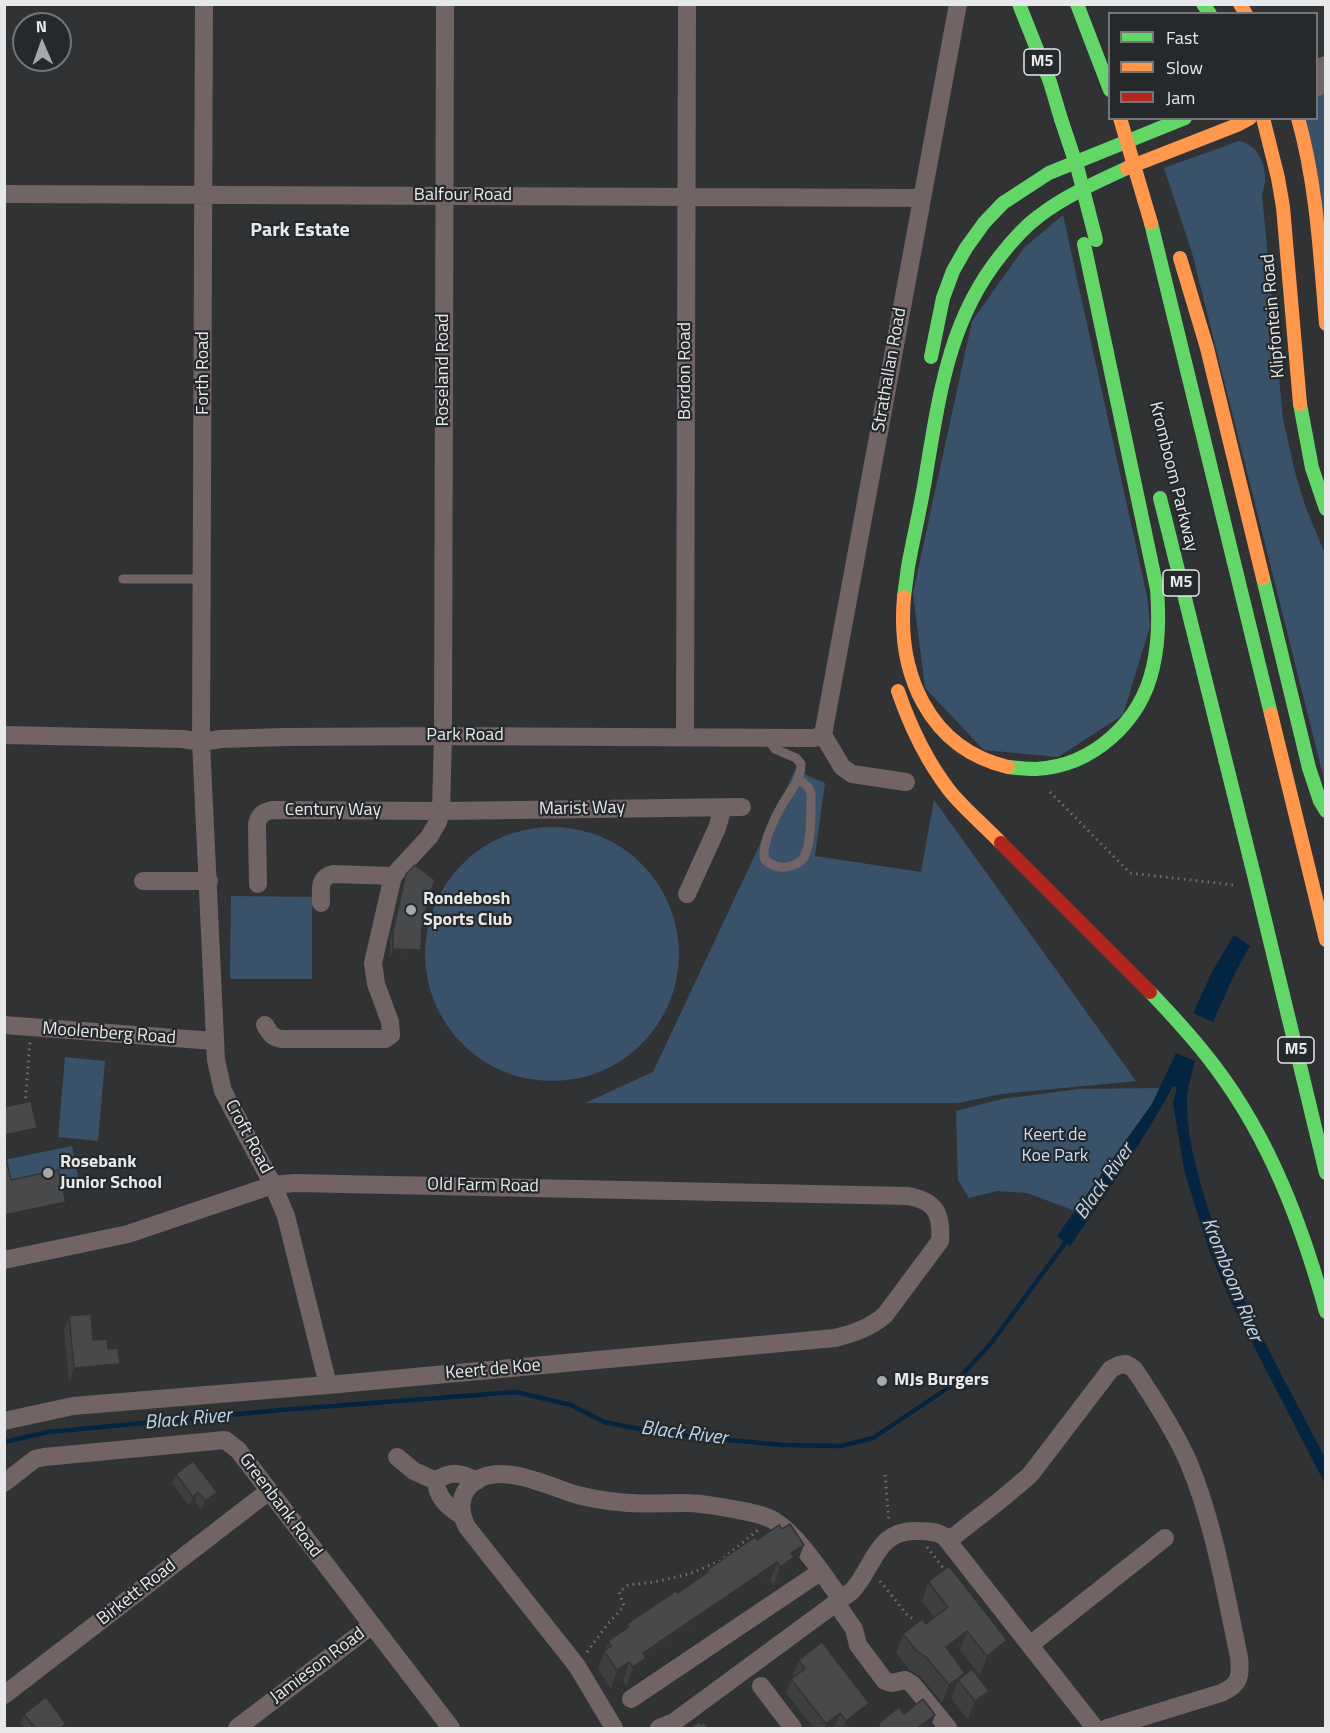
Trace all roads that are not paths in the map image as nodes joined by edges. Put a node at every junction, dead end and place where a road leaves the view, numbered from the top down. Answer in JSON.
{"nodes":[{"id":1,"x":204,"y":4,"type":"edge"},
{"id":2,"x":445,"y":4,"type":"edge"},
{"id":3,"x":687,"y":4,"type":"edge"},
{"id":4,"x":958,"y":4,"type":"edge"},
{"id":5,"x":1077,"y":4,"type":"edge"},
{"id":6,"x":1019,"y":5,"type":"edge"},
{"id":7,"x":1108,"y":57,"type":"edge"},
{"id":8,"x":1108,"y":85,"type":"edge"},
{"id":9,"x":1121,"y":120,"type":"edge"},
{"id":10,"x":1134,"y":120,"type":"edge"},
{"id":11,"x":1180,"y":120,"type":"edge"},
{"id":12,"x":1246,"y":120,"type":"edge"},
{"id":13,"x":1264,"y":120,"type":"edge"},
{"id":14,"x":1299,"y":120,"type":"edge"},
{"id":15,"x":1152,"y":171,"type":"dead end"},
{"id":16,"x":4,"y":194,"type":"edge"},
{"id":17,"x":204,"y":195,"type":"junction"},
{"id":18,"x":445,"y":195,"type":"junction"},
{"id":19,"x":686,"y":196,"type":"junction"},
{"id":20,"x":922,"y":198,"type":"junction"},
{"id":21,"x":1174,"y":241,"type":"dead end"},
{"id":22,"x":1090,"y":242,"type":"junction"},
{"id":23,"x":1104,"y":275,"type":"dead end"},
{"id":24,"x":1326,"y":324,"type":"edge"},
{"id":25,"x":927,"y":375,"type":"dead end"},
{"id":26,"x":1156,"y":482,"type":"dead end"},
{"id":27,"x":1326,"y":509,"type":"edge"},
{"id":28,"x":123,"y":579,"type":"dead end"},
{"id":29,"x":203,"y":579,"type":"junction"},
{"id":30,"x":894,"y":673,"type":"dead end"},
{"id":31,"x":4,"y":735,"type":"edge"},
{"id":32,"x":823,"y":735,"type":"junction"},
{"id":33,"x":443,"y":736,"type":"junction"},
{"id":34,"x":685,"y":737,"type":"junction"},
{"id":35,"x":767,"y":738,"type":"junction"},
{"id":36,"x":201,"y":742,"type":"junction"},
{"id":37,"x":798,"y":778,"type":"junction"},
{"id":38,"x":906,"y":782,"type":"dead end"},
{"id":39,"x":742,"y":807,"type":"dead end"},
{"id":40,"x":723,"y":808,"type":"junction"},
{"id":41,"x":441,"y":811,"type":"junction"},
{"id":42,"x":1326,"y":811,"type":"edge"},
{"id":43,"x":393,"y":876,"type":"junction"},
{"id":44,"x":143,"y":881,"type":"dead end"},
{"id":45,"x":209,"y":881,"type":"junction"},
{"id":46,"x":258,"y":884,"type":"dead end"},
{"id":47,"x":687,"y":894,"type":"dead end"},
{"id":48,"x":321,"y":903,"type":"dead end"},
{"id":49,"x":1326,"y":940,"type":"edge"},
{"id":50,"x":4,"y":1025,"type":"edge"},
{"id":51,"x":265,"y":1025,"type":"dead end"},
{"id":52,"x":214,"y":1041,"type":"junction"},
{"id":53,"x":1326,"y":1173,"type":"edge"},
{"id":54,"x":273,"y":1185,"type":"junction"},
{"id":55,"x":940,"y":1241,"type":"joint"},
{"id":56,"x":4,"y":1260,"type":"edge"},
{"id":57,"x":1326,"y":1312,"type":"edge"},
{"id":58,"x":328,"y":1385,"type":"junction"},
{"id":59,"x":4,"y":1421,"type":"edge"},
{"id":60,"x":397,"y":1456,"type":"dead end"},
{"id":61,"x":436,"y":1481,"type":"junction"},
{"id":62,"x":477,"y":1481,"type":"junction"},
{"id":63,"x":4,"y":1483,"type":"edge"},
{"id":64,"x":269,"y":1491,"type":"junction"},
{"id":65,"x":462,"y":1516,"type":"junction"},
{"id":66,"x":1165,"y":1538,"type":"dead end"},
{"id":67,"x":948,"y":1541,"type":"junction"},
{"id":68,"x":820,"y":1572,"type":"junction"},
{"id":69,"x":839,"y":1601,"type":"junction"},
{"id":70,"x":372,"y":1626,"type":"junction"},
{"id":71,"x":1030,"y":1645,"type":"junction"},
{"id":72,"x":761,"y":1686,"type":"dead end"},
{"id":73,"x":4,"y":1695,"type":"edge"},
{"id":74,"x":631,"y":1699,"type":"dead end"},
{"id":75,"x":237,"y":1728,"type":"edge"},
{"id":76,"x":451,"y":1728,"type":"edge"},
{"id":77,"x":614,"y":1728,"type":"edge"},
{"id":78,"x":659,"y":1728,"type":"edge"},
{"id":79,"x":790,"y":1728,"type":"edge"},
{"id":80,"x":948,"y":1728,"type":"edge"},
{"id":81,"x":1095,"y":1728,"type":"edge"},
{"id":82,"x":1107,"y":1728,"type":"edge"}],
"edges":[{"from":1,"to":17,"type":"street","name":"Forth Road"},
{"from":2,"to":18,"type":"street","name":"Roseland Road"},
{"from":3,"to":19,"type":"street","name":"Bordon Road"},
{"from":4,"to":20,"type":"street","name":"Strathallan Road"},
{"from":5,"to":7,"type":"main road"},
{"from":5,"to":8,"type":"main road"},
{"from":6,"to":22,"type":"main road","number":"M5","bridge":true},
{"from":9,"to":49,"type":"main road","name":"Kromboom Parkway","bridge":true},
{"from":10,"to":15,"type":"main road"},
{"from":11,"to":25,"type":"main road"},
{"from":12,"to":22,"type":"main road"},
{"from":13,"to":27,"type":"main road","name":"Klipfontein Road"},
{"from":14,"to":24,"type":"main road"},
{"from":16,"to":17,"type":"street","name":"Balfour Road"},
{"from":17,"to":18,"type":"street","name":"Balfour Road"},
{"from":17,"to":29,"type":"street","name":"Forth Road"},
{"from":18,"to":19,"type":"street","name":"Balfour Road"},
{"from":18,"to":33,"type":"street","name":"Roseland Road"},
{"from":19,"to":20,"type":"street","name":"Balfour Road"},
{"from":19,"to":34,"type":"street","name":"Bordon Road"},
{"from":20,"to":32,"type":"street","name":"Strathallan Road"},
{"from":21,"to":42,"type":"main road"},
{"from":22,"to":23,"type":"main road","number":"M5"},
{"from":26,"to":53,"type":"main road","name":"Kromboom Parkway","number":"M5"},
{"from":28,"to":29,"type":"lane"},
{"from":29,"to":36,"type":"street","name":"Forth Road"},
{"from":30,"to":57,"type":"main road"},
{"from":31,"to":36,"type":"street","name":"Park Road"},
{"from":32,"to":35,"type":"street","name":"Park Road"},
{"from":32,"to":38,"type":"street"},
{"from":33,"to":34,"type":"street","name":"Park Road"},
{"from":33,"to":36,"type":"street","name":"Park Road"},
{"from":33,"to":41,"type":"street","name":"Roseland Road"},
{"from":34,"to":35,"type":"street","name":"Park Road"},
{"from":35,"to":37,"type":"lane"},
{"from":36,"to":45,"type":"street","name":"Croft Road"},
{"from":37,"to":37,"type":"lane"},
{"from":39,"to":40,"type":"street","name":"Marist Way"},
{"from":40,"to":41,"type":"street","name":"Marist Way"},
{"from":40,"to":47,"type":"street"},
{"from":41,"to":43,"type":"street"},
{"from":41,"to":46,"type":"street","name":"Century Way"},
{"from":43,"to":48,"type":"street"},
{"from":43,"to":51,"type":"street"},
{"from":44,"to":45,"type":"street"},
{"from":45,"to":52,"type":"street","name":"Croft Road"},
{"from":50,"to":52,"type":"street","name":"Moolenberg Road"},
{"from":52,"to":54,"type":"street","name":"Croft Road"},
{"from":54,"to":55,"type":"street","name":"Old Farm Road"},
{"from":54,"to":56,"type":"street","name":"Old Farm Road"},
{"from":54,"to":58,"type":"street","name":"Croft Road"},
{"from":55,"to":58,"type":"street","name":"Keert de Koe"},
{"from":58,"to":59,"type":"street","name":"Keert de Koe"},
{"from":60,"to":61,"type":"street"},
{"from":61,"to":62,"type":"street"},
{"from":61,"to":65,"type":"street"},
{"from":62,"to":65,"type":"street"},
{"from":62,"to":68,"type":"street"},
{"from":63,"to":64,"type":"street","name":"Greenbank Road"},
{"from":64,"to":70,"type":"street","name":"Greenbank Road"},
{"from":64,"to":73,"type":"street","name":"Birkett Road"},
{"from":65,"to":77,"type":"street"},
{"from":66,"to":71,"type":"street"},
{"from":67,"to":69,"type":"street"},
{"from":67,"to":71,"type":"street"},
{"from":67,"to":82,"type":"street"},
{"from":68,"to":69,"type":"street"},
{"from":68,"to":74,"type":"street"},
{"from":69,"to":78,"type":"street"},
{"from":69,"to":80,"type":"street"},
{"from":70,"to":75,"type":"street","name":"Jamieson Road"},
{"from":70,"to":76,"type":"street","name":"Greenbank Road"},
{"from":71,"to":81,"type":"street"},
{"from":72,"to":79,"type":"street"}]}
